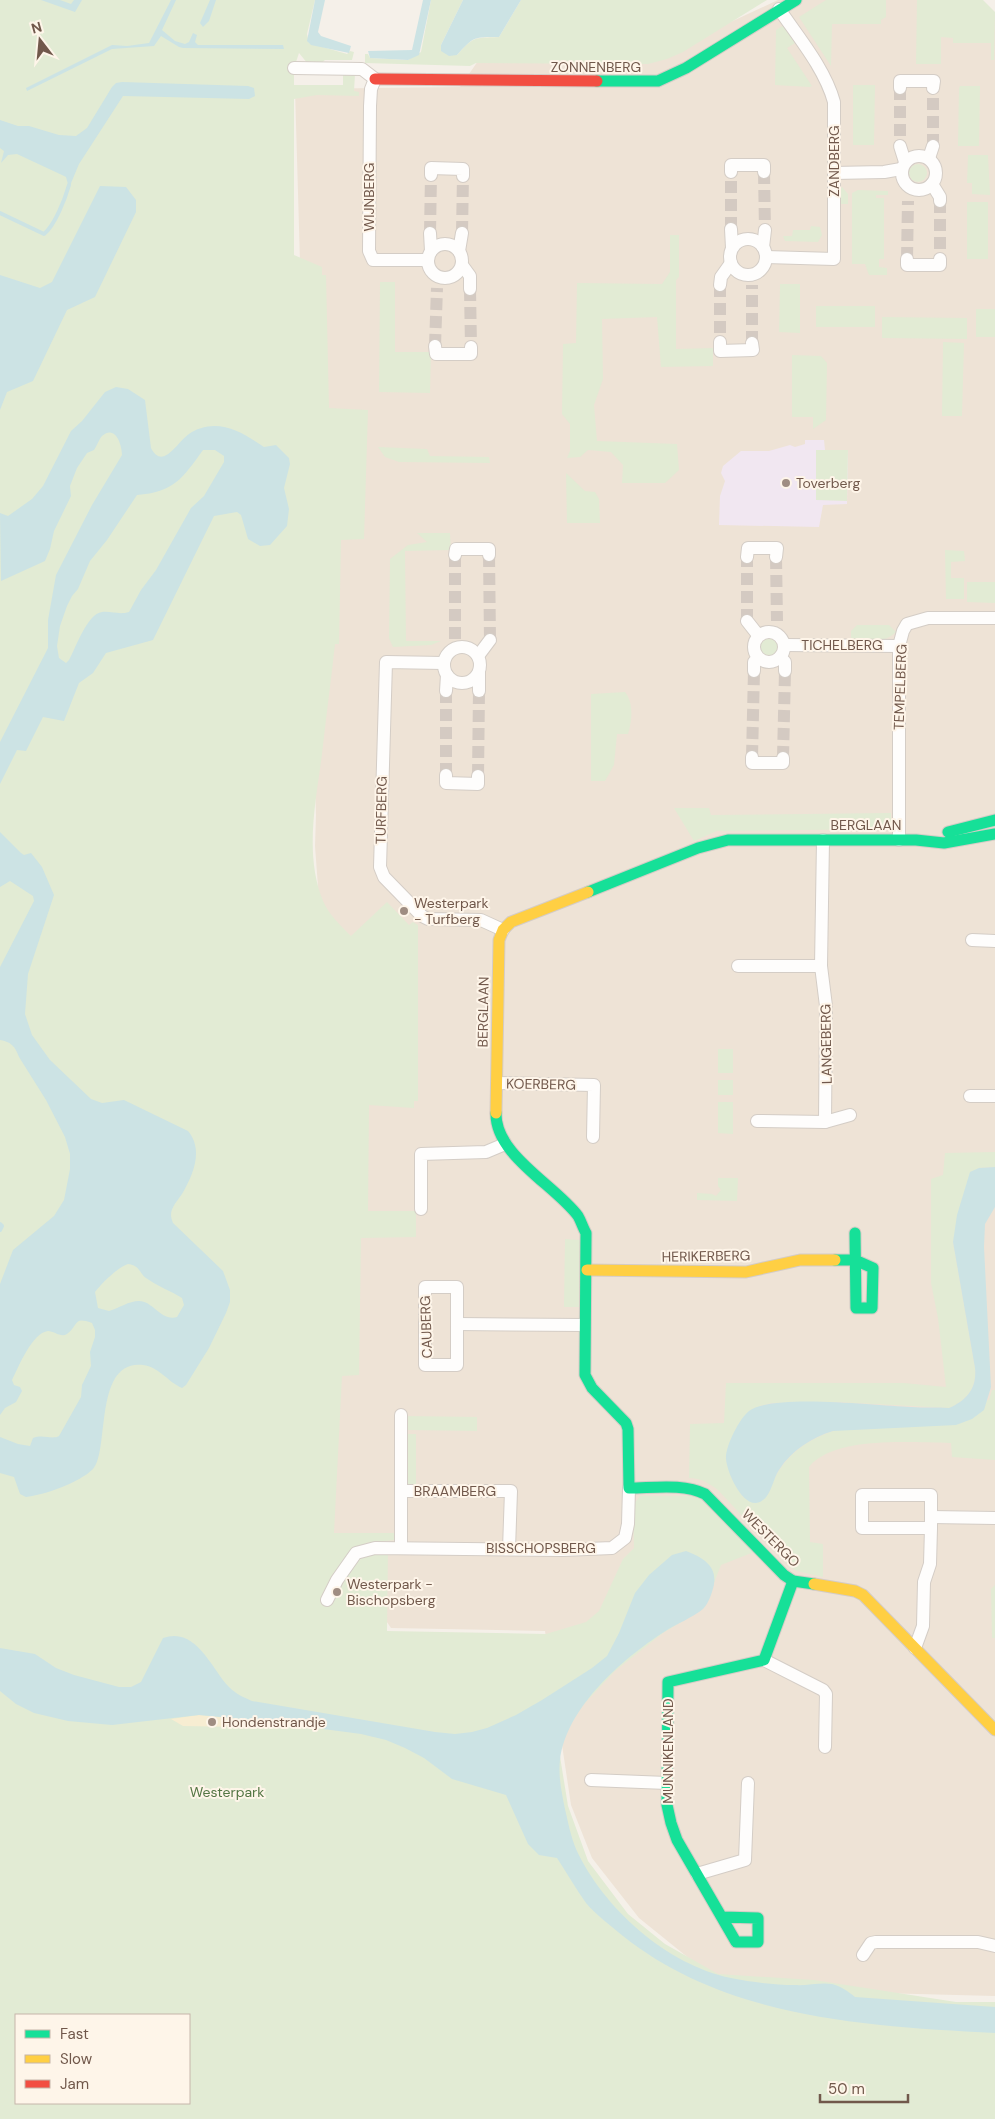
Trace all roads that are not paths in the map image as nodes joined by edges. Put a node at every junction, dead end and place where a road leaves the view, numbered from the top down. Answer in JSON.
{"nodes":[{"id":1,"x":796,"y":0,"type":"edge"},
{"id":2,"x":779,"y":9,"type":"junction"},
{"id":3,"x":294,"y":68,"type":"dead end"},
{"id":4,"x":374,"y":79,"type":"junction"},
{"id":5,"x":900,"y":88,"type":"dead end"},
{"id":6,"x":934,"y":88,"type":"dead end"},
{"id":7,"x":900,"y":146,"type":"tunnel mouth"},
{"id":8,"x":903,"y":165,"type":"junction"},
{"id":9,"x":732,"y":172,"type":"dead end"},
{"id":10,"x":764,"y":172,"type":"dead end"},
{"id":11,"x":834,"y":173,"type":"junction"},
{"id":12,"x":431,"y":175,"type":"dead end"},
{"id":13,"x":463,"y":176,"type":"dead end"},
{"id":14,"x":932,"y":184,"type":"junction"},
{"id":15,"x":908,"y":187,"type":"junction"},
{"id":16,"x":908,"y":201,"type":"tunnel mouth"},
{"id":17,"x":940,"y":201,"type":"tunnel mouth"},
{"id":18,"x":731,"y":230,"type":"tunnel mouth"},
{"id":19,"x":765,"y":230,"type":"tunnel mouth"},
{"id":20,"x":430,"y":233,"type":"tunnel mouth"},
{"id":21,"x":462,"y":233,"type":"tunnel mouth"},
{"id":22,"x":732,"y":248,"type":"junction"},
{"id":23,"x":459,"y":251,"type":"junction"},
{"id":24,"x":765,"y":252,"type":"junction"},
{"id":25,"x":429,"y":256,"type":"junction"},
{"id":26,"x":907,"y":259,"type":"dead end"},
{"id":27,"x":940,"y":259,"type":"dead end"},
{"id":28,"x":731,"y":263,"type":"junction"},
{"id":29,"x":462,"y":265,"type":"junction"},
{"id":30,"x":435,"y":275,"type":"junction"},
{"id":31,"x":720,"y":284,"type":"tunnel mouth"},
{"id":32,"x":437,"y":288,"type":"tunnel mouth"},
{"id":33,"x":470,"y":288,"type":"tunnel mouth"},
{"id":34,"x":720,"y":342,"type":"dead end"},
{"id":35,"x":752,"y":343,"type":"dead end"},
{"id":36,"x":435,"y":346,"type":"dead end"},
{"id":37,"x":471,"y":347,"type":"dead end"},
{"id":38,"x":455,"y":554,"type":"dead end"},
{"id":39,"x":489,"y":555,"type":"dead end"},
{"id":40,"x":748,"y":557,"type":"dead end"},
{"id":41,"x":776,"y":557,"type":"dead end"},
{"id":42,"x":995,"y":618,"type":"edge"},
{"id":43,"x":747,"y":621,"type":"tunnel mouth"},
{"id":44,"x":758,"y":636,"type":"junction"},
{"id":45,"x":490,"y":640,"type":"tunnel mouth"},
{"id":46,"x":899,"y":646,"type":"junction"},
{"id":47,"x":782,"y":651,"type":"junction"},
{"id":48,"x":478,"y":656,"type":"junction"},
{"id":49,"x":758,"y":658,"type":"junction"},
{"id":50,"x":445,"y":669,"type":"junction"},
{"id":51,"x":754,"y":671,"type":"tunnel mouth"},
{"id":52,"x":785,"y":671,"type":"tunnel mouth"},
{"id":53,"x":479,"y":672,"type":"junction"},
{"id":54,"x":446,"y":691,"type":"tunnel mouth"},
{"id":55,"x":479,"y":691,"type":"tunnel mouth"},
{"id":56,"x":752,"y":757,"type":"dead end"},
{"id":57,"x":783,"y":758,"type":"dead end"},
{"id":58,"x":446,"y":775,"type":"dead end"},
{"id":59,"x":478,"y":776,"type":"dead end"},
{"id":60,"x":995,"y":820,"type":"edge"},
{"id":61,"x":995,"y":834,"type":"edge"},
{"id":62,"x":823,"y":840,"type":"junction"},
{"id":63,"x":900,"y":840,"type":"junction"},
{"id":64,"x":926,"y":841,"type":"junction"},
{"id":65,"x":502,"y":930,"type":"junction"},
{"id":66,"x":972,"y":940,"type":"dead end"},
{"id":67,"x":995,"y":941,"type":"edge"},
{"id":68,"x":738,"y":966,"type":"dead end"},
{"id":69,"x":820,"y":966,"type":"junction"},
{"id":70,"x":497,"y":1083,"type":"junction"},
{"id":71,"x":970,"y":1096,"type":"dead end"},
{"id":72,"x":995,"y":1096,"type":"edge"},
{"id":73,"x":850,"y":1115,"type":"dead end"},
{"id":74,"x":757,"y":1121,"type":"dead end"},
{"id":75,"x":825,"y":1122,"type":"junction"},
{"id":76,"x":593,"y":1137,"type":"dead end"},
{"id":77,"x":504,"y":1144,"type":"junction"},
{"id":78,"x":421,"y":1209,"type":"dead end"},
{"id":79,"x":855,"y":1233,"type":"dead end"},
{"id":80,"x":587,"y":1270,"type":"junction"},
{"id":81,"x":457,"y":1324,"type":"junction"},
{"id":82,"x":584,"y":1325,"type":"junction"},
{"id":83,"x":401,"y":1415,"type":"dead end"},
{"id":84,"x":629,"y":1488,"type":"junction"},
{"id":85,"x":401,"y":1491,"type":"junction"},
{"id":86,"x":995,"y":1517,"type":"edge"},
{"id":87,"x":931,"y":1522,"type":"junction"},
{"id":88,"x":401,"y":1548,"type":"junction"},
{"id":89,"x":509,"y":1549,"type":"junction"},
{"id":90,"x":793,"y":1581,"type":"junction"},
{"id":91,"x":327,"y":1600,"type":"dead end"},
{"id":92,"x":915,"y":1648,"type":"junction"},
{"id":93,"x":764,"y":1660,"type":"junction"},
{"id":94,"x":995,"y":1730,"type":"edge"},
{"id":95,"x":825,"y":1747,"type":"dead end"},
{"id":96,"x":591,"y":1780,"type":"dead end"},
{"id":97,"x":667,"y":1783,"type":"junction"},
{"id":98,"x":748,"y":1783,"type":"dead end"},
{"id":99,"x":697,"y":1874,"type":"junction"},
{"id":100,"x":722,"y":1917,"type":"dead end"},
{"id":101,"x":995,"y":1946,"type":"edge"},
{"id":102,"x":863,"y":1955,"type":"dead end"}],
"edges":[{"from":1,"to":2,"type":"street","name":"ZONNENBERG"},
{"from":2,"to":4,"type":"street","name":"ZONNENBERG"},
{"from":2,"to":11,"type":"street","name":"ZANDBERG"},
{"from":3,"to":4,"type":"street"},
{"from":4,"to":25,"type":"street","name":"WIJNBERG"},
{"from":5,"to":6,"type":"street"},
{"from":7,"to":8,"type":"street"},
{"from":8,"to":11,"type":"street"},
{"from":8,"to":14,"type":"street"},
{"from":8,"to":15,"type":"street"},
{"from":9,"to":10,"type":"street"},
{"from":11,"to":24,"type":"street","name":"ZANDBERG"},
{"from":12,"to":13,"type":"street"},
{"from":14,"to":15,"type":"street"},
{"from":14,"to":17,"type":"street"},
{"from":15,"to":16,"type":"street"},
{"from":18,"to":22,"type":"street"},
{"from":19,"to":24,"type":"street"},
{"from":20,"to":25,"type":"street"},
{"from":21,"to":23,"type":"street"},
{"from":22,"to":24,"type":"street","name":"ZANDBERG"},
{"from":22,"to":28,"type":"street"},
{"from":23,"to":25,"type":"street","name":"WIJNBERG"},
{"from":23,"to":29,"type":"street"},
{"from":24,"to":28,"type":"street"},
{"from":25,"to":30,"type":"street"},
{"from":26,"to":27,"type":"street"},
{"from":28,"to":31,"type":"street"},
{"from":29,"to":30,"type":"street"},
{"from":29,"to":33,"type":"street"},
{"from":30,"to":32,"type":"street"},
{"from":34,"to":35,"type":"street"},
{"from":36,"to":37,"type":"street"},
{"from":38,"to":39,"type":"street"},
{"from":40,"to":41,"type":"street"},
{"from":42,"to":46,"type":"street","name":"TEMPELBERG"},
{"from":43,"to":44,"type":"street"},
{"from":44,"to":47,"type":"street"},
{"from":44,"to":49,"type":"street"},
{"from":45,"to":48,"type":"street"},
{"from":46,"to":47,"type":"street","name":"TICHELBERG"},
{"from":46,"to":63,"type":"street","name":"TEMPELBERG"},
{"from":47,"to":49,"type":"street"},
{"from":47,"to":52,"type":"street","name":"TICHELBERG"},
{"from":48,"to":50,"type":"street"},
{"from":48,"to":53,"type":"street"},
{"from":49,"to":51,"type":"street"},
{"from":50,"to":53,"type":"street","name":"TURFBERG"},
{"from":50,"to":54,"type":"street"},
{"from":50,"to":65,"type":"street","name":"TURFBERG"},
{"from":53,"to":55,"type":"street"},
{"from":56,"to":57,"type":"street"},
{"from":58,"to":59,"type":"street"},
{"from":60,"to":64,"type":"street","name":"BERGLAAN"},
{"from":61,"to":64,"type":"street","name":"BERGLAAN"},
{"from":62,"to":63,"type":"street","name":"BERGLAAN"},
{"from":62,"to":65,"type":"street","name":"BERGLAAN"},
{"from":62,"to":69,"type":"street","name":"LANGEBERG"},
{"from":63,"to":64,"type":"street","name":"BERGLAAN"},
{"from":65,"to":70,"type":"street","name":"BERGLAAN"},
{"from":66,"to":67,"type":"street"},
{"from":68,"to":69,"type":"street"},
{"from":69,"to":75,"type":"street","name":"LANGEBERG"},
{"from":70,"to":76,"type":"street","name":"KOERBERG"},
{"from":70,"to":77,"type":"street","name":"BERGLAAN"},
{"from":71,"to":72,"type":"street"},
{"from":73,"to":75,"type":"street"},
{"from":74,"to":75,"type":"street"},
{"from":77,"to":78,"type":"street"},
{"from":77,"to":80,"type":"street","name":"BERGLAAN"},
{"from":79,"to":80,"type":"street","name":"HERIKERBERG"},
{"from":80,"to":82,"type":"street","name":"BERGLAAN"},
{"from":81,"to":81,"type":"street","name":"CAUBERG"},
{"from":81,"to":82,"type":"street"},
{"from":82,"to":84,"type":"street","name":"BERGLAAN"},
{"from":83,"to":85,"type":"street"},
{"from":84,"to":89,"type":"street","name":"BISSCHOPSBERG"},
{"from":84,"to":90,"type":"street","name":"WESTERGO"},
{"from":85,"to":88,"type":"street"},
{"from":85,"to":89,"type":"street","name":"BRAAMBERG"},
{"from":86,"to":87,"type":"street"},
{"from":87,"to":87,"type":"street"},
{"from":87,"to":92,"type":"street"},
{"from":88,"to":89,"type":"street","name":"BISSCHOPSBERG"},
{"from":88,"to":91,"type":"street","name":"BISSCHOPSBERG"},
{"from":90,"to":92,"type":"street","name":"WESTERGO"},
{"from":90,"to":93,"type":"street"},
{"from":92,"to":94,"type":"street","name":"WESTERGO"},
{"from":93,"to":95,"type":"street"},
{"from":93,"to":97,"type":"street","name":"MUNNIKENLAND"},
{"from":96,"to":97,"type":"street"},
{"from":97,"to":99,"type":"street","name":"MUNNIKENLAND"},
{"from":98,"to":99,"type":"street"},
{"from":99,"to":100,"type":"street","name":"MUNNIKENLAND"},
{"from":101,"to":102,"type":"street"}]}
